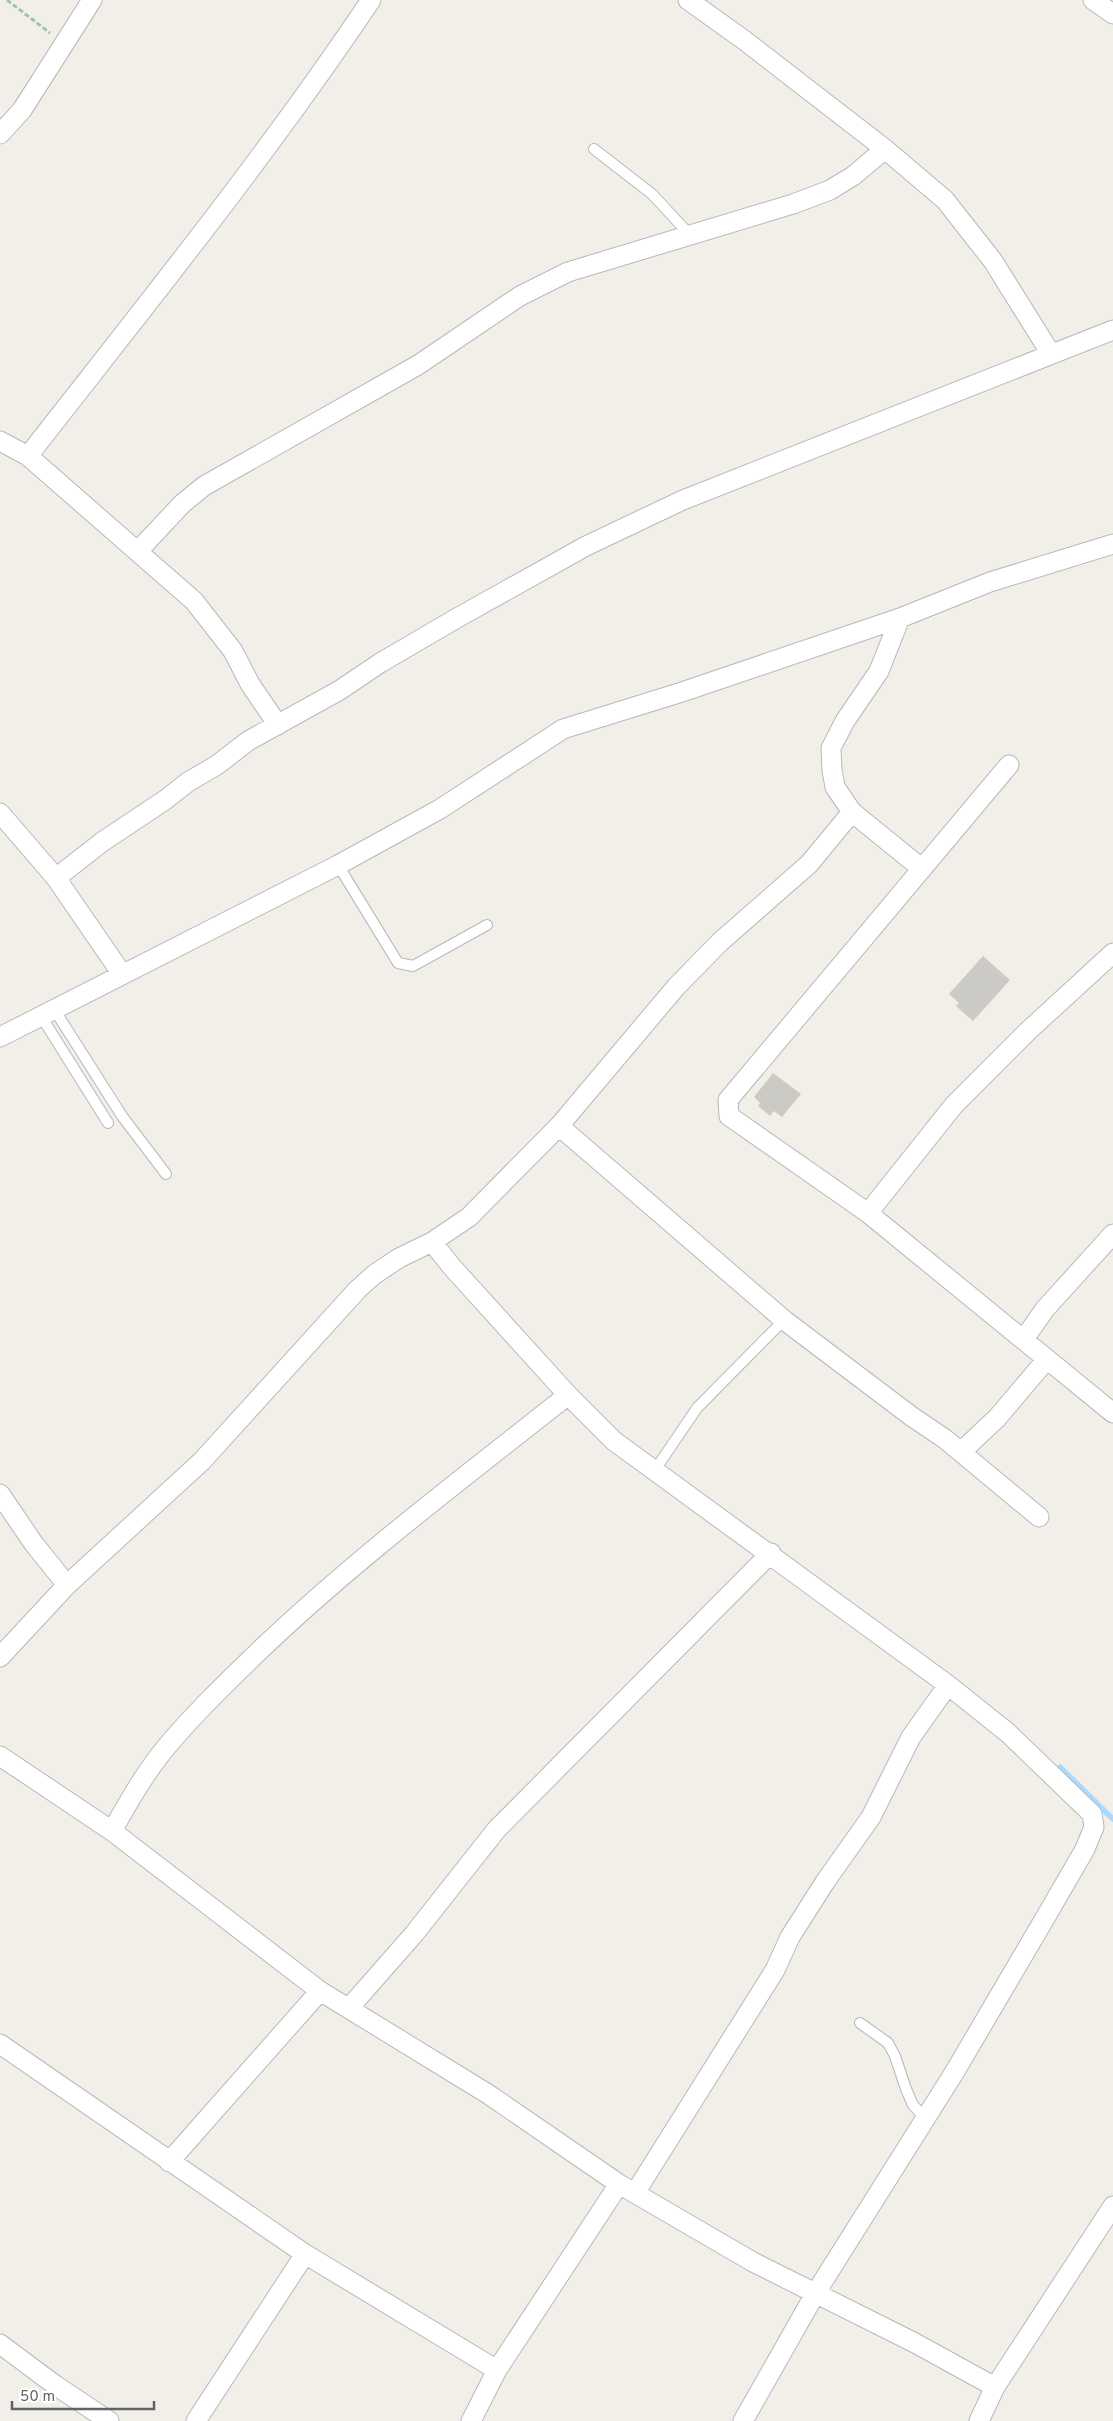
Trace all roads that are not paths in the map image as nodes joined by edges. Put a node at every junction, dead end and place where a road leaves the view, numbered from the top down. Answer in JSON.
{"nodes":[{"id":1,"x":92,"y":0,"type":"edge"},
{"id":2,"x":371,"y":0,"type":"edge"},
{"id":3,"x":688,"y":0,"type":"edge"},
{"id":4,"x":1093,"y":0,"type":"edge"},
{"id":5,"x":1113,"y":14,"type":"edge"},
{"id":6,"x":0,"y":134,"type":"edge"},
{"id":7,"x":594,"y":149,"type":"dead end"},
{"id":8,"x":885,"y":149,"type":"junction"},
{"id":9,"x":690,"y":235,"type":"junction"},
{"id":10,"x":1113,"y":330,"type":"edge"},
{"id":11,"x":1051,"y":354,"type":"junction"},
{"id":12,"x":0,"y":442,"type":"edge"},
{"id":13,"x":28,"y":456,"type":"junction"},
{"id":14,"x":1113,"y":544,"type":"edge"},
{"id":15,"x":138,"y":551,"type":"junction"},
{"id":16,"x":900,"y":618,"type":"junction"},
{"id":17,"x":278,"y":725,"type":"junction"},
{"id":18,"x":1009,"y":765,"type":"dead end"},
{"id":19,"x":852,"y":812,"type":"junction"},
{"id":20,"x":0,"y":813,"type":"edge"},
{"id":21,"x":338,"y":865,"type":"junction"},
{"id":22,"x":921,"y":868,"type":"junction"},
{"id":23,"x":56,"y":878,"type":"junction"},
{"id":24,"x":487,"y":925,"type":"dead end"},
{"id":25,"x":1113,"y":953,"type":"edge"},
{"id":26,"x":122,"y":974,"type":"junction"},
{"id":27,"x":48,"y":1012,"type":"junction"},
{"id":28,"x":0,"y":1037,"type":"edge"},
{"id":29,"x":108,"y":1123,"type":"dead end"},
{"id":30,"x":559,"y":1126,"type":"junction"},
{"id":31,"x":166,"y":1174,"type":"dead end"},
{"id":32,"x":868,"y":1213,"type":"junction"},
{"id":33,"x":1113,"y":1234,"type":"edge"},
{"id":34,"x":432,"y":1242,"type":"junction"},
{"id":35,"x":784,"y":1320,"type":"junction"},
{"id":36,"x":1024,"y":1339,"type":"junction"},
{"id":37,"x":1046,"y":1359,"type":"junction"},
{"id":38,"x":568,"y":1395,"type":"junction"},
{"id":39,"x":1113,"y":1413,"type":"edge"},
{"id":40,"x":961,"y":1452,"type":"junction"},
{"id":41,"x":655,"y":1470,"type":"junction"},
{"id":42,"x":0,"y":1494,"type":"edge"},
{"id":43,"x":1039,"y":1517,"type":"dead end"},
{"id":44,"x":770,"y":1553,"type":"junction"},
{"id":45,"x":66,"y":1585,"type":"junction"},
{"id":46,"x":0,"y":1657,"type":"edge"},
{"id":47,"x":948,"y":1685,"type":"junction"},
{"id":48,"x":0,"y":1756,"type":"edge"},
{"id":49,"x":112,"y":1830,"type":"junction"},
{"id":50,"x":320,"y":1991,"type":"junction"},
{"id":51,"x":350,"y":2008,"type":"junction"},
{"id":52,"x":860,"y":2023,"type":"dead end"},
{"id":53,"x":0,"y":2044,"type":"edge"},
{"id":54,"x":925,"y":2118,"type":"junction"},
{"id":55,"x":169,"y":2162,"type":"junction"},
{"id":56,"x":627,"y":2189,"type":"junction"},
{"id":57,"x":1113,"y":2206,"type":"edge"},
{"id":58,"x":305,"y":2254,"type":"junction"},
{"id":59,"x":814,"y":2294,"type":"junction"},
{"id":60,"x":0,"y":2344,"type":"edge"},
{"id":61,"x":497,"y":2370,"type":"junction"},
{"id":62,"x":995,"y":2387,"type":"junction"},
{"id":63,"x":109,"y":2421,"type":"edge"},
{"id":64,"x":196,"y":2421,"type":"edge"},
{"id":65,"x":471,"y":2421,"type":"edge"},
{"id":66,"x":743,"y":2421,"type":"edge"},
{"id":67,"x":979,"y":2421,"type":"edge"}],
"edges":[{"from":1,"to":6,"type":"street"},
{"from":2,"to":13,"type":"street"},
{"from":3,"to":8,"type":"street"},
{"from":4,"to":5,"type":"street"},
{"from":7,"to":9,"type":"lane"},
{"from":8,"to":9,"type":"street"},
{"from":8,"to":11,"type":"street"},
{"from":9,"to":15,"type":"street"},
{"from":10,"to":11,"type":"street"},
{"from":11,"to":17,"type":"street"},
{"from":12,"to":13,"type":"street"},
{"from":13,"to":15,"type":"street"},
{"from":14,"to":16,"type":"street"},
{"from":15,"to":17,"type":"street"},
{"from":16,"to":19,"type":"street"},
{"from":16,"to":21,"type":"street"},
{"from":17,"to":23,"type":"street"},
{"from":18,"to":22,"type":"street"},
{"from":19,"to":22,"type":"street"},
{"from":19,"to":30,"type":"street"},
{"from":20,"to":23,"type":"street"},
{"from":21,"to":24,"type":"lane"},
{"from":21,"to":26,"type":"street"},
{"from":22,"to":32,"type":"street"},
{"from":23,"to":26,"type":"street"},
{"from":25,"to":32,"type":"street"},
{"from":26,"to":27,"type":"street"},
{"from":27,"to":28,"type":"street"},
{"from":27,"to":29,"type":"lane"},
{"from":27,"to":31,"type":"lane"},
{"from":30,"to":34,"type":"street"},
{"from":30,"to":35,"type":"street"},
{"from":32,"to":36,"type":"street"},
{"from":33,"to":36,"type":"street"},
{"from":34,"to":38,"type":"street"},
{"from":34,"to":45,"type":"street"},
{"from":35,"to":40,"type":"street"},
{"from":35,"to":41,"type":"lane"},
{"from":36,"to":37,"type":"street"},
{"from":37,"to":39,"type":"street"},
{"from":37,"to":40,"type":"street"},
{"from":38,"to":41,"type":"street"},
{"from":38,"to":49,"type":"street"},
{"from":40,"to":43,"type":"street"},
{"from":41,"to":44,"type":"street"},
{"from":42,"to":45,"type":"street"},
{"from":44,"to":47,"type":"street"},
{"from":44,"to":51,"type":"street"},
{"from":45,"to":46,"type":"street"},
{"from":47,"to":54,"type":"street"},
{"from":47,"to":56,"type":"street"},
{"from":48,"to":49,"type":"street"},
{"from":49,"to":50,"type":"street"},
{"from":50,"to":51,"type":"street"},
{"from":50,"to":55,"type":"street"},
{"from":51,"to":56,"type":"street"},
{"from":52,"to":54,"type":"lane"},
{"from":53,"to":55,"type":"street"},
{"from":54,"to":59,"type":"street"},
{"from":55,"to":58,"type":"street"},
{"from":56,"to":59,"type":"street"},
{"from":56,"to":61,"type":"street"},
{"from":57,"to":62,"type":"street"},
{"from":58,"to":61,"type":"street"},
{"from":58,"to":64,"type":"street"},
{"from":59,"to":62,"type":"street"},
{"from":59,"to":66,"type":"street"},
{"from":60,"to":63,"type":"street"},
{"from":61,"to":65,"type":"street"},
{"from":62,"to":67,"type":"street"}]}
